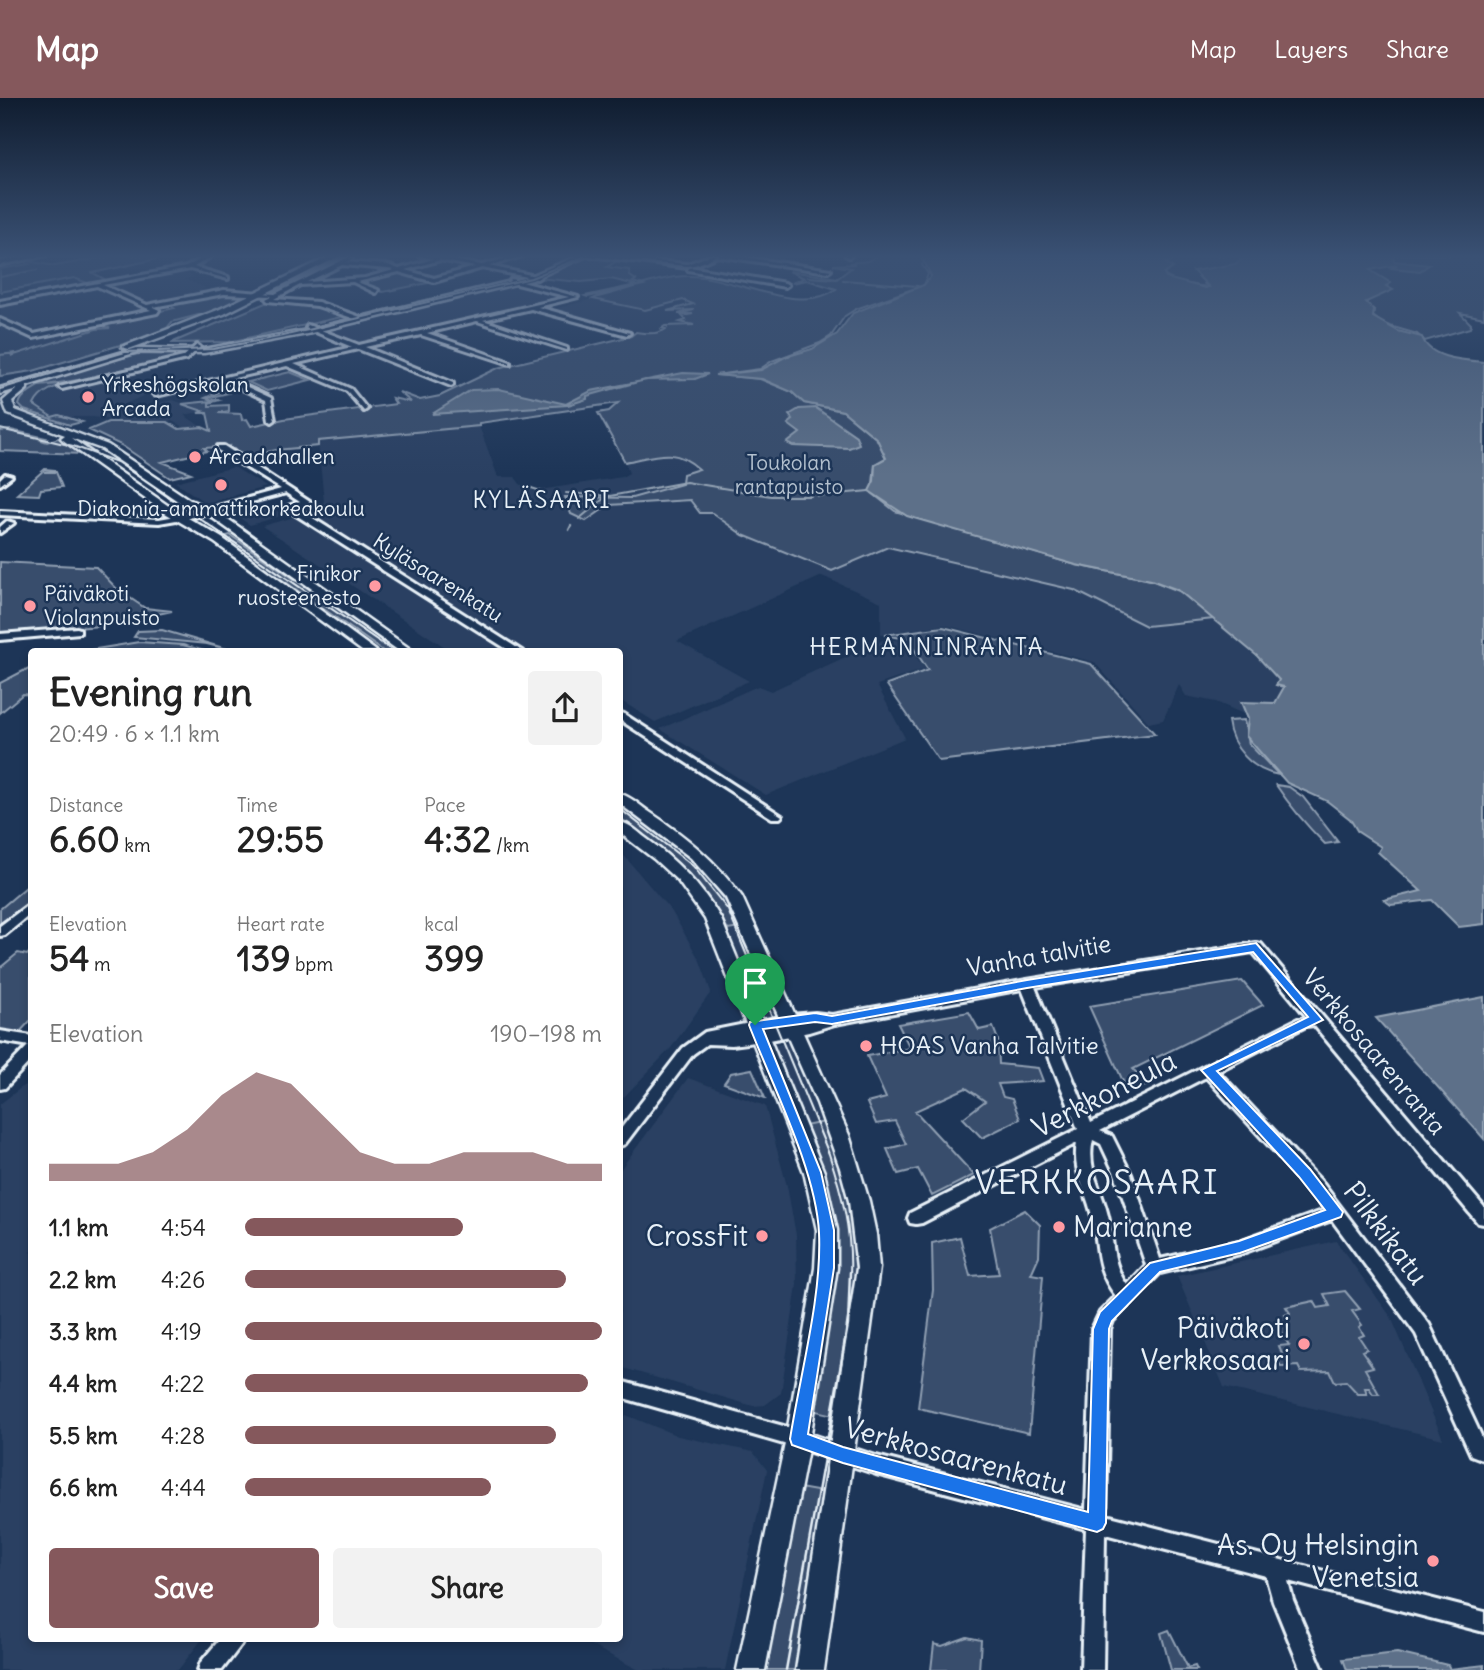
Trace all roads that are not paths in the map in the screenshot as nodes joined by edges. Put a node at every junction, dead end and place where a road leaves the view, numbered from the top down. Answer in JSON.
{"nodes":[{"id":1,"x":16,"y":328,"type":"edge"},
{"id":2,"x":72,"y":328,"type":"edge"},
{"id":3,"x":184,"y":328,"type":"edge"},
{"id":4,"x":439,"y":328,"type":"edge"},
{"id":5,"x":503,"y":328,"type":"edge"},
{"id":6,"x":609,"y":328,"type":"edge"},
{"id":7,"x":312,"y":329,"type":"joint"},
{"id":8,"x":19,"y":330,"type":"joint"},
{"id":9,"x":422,"y":332,"type":"junction"},
{"id":10,"x":626,"y":333,"type":"dead end"},
{"id":11,"x":140,"y":346,"type":"junction"},
{"id":12,"x":362,"y":349,"type":"junction"},
{"id":13,"x":565,"y":349,"type":"dead end"},
{"id":14,"x":196,"y":350,"type":"junction"},
{"id":15,"x":508,"y":363,"type":"dead end"},
{"id":16,"x":289,"y":364,"type":"junction"},
{"id":17,"x":47,"y":374,"type":"junction"},
{"id":18,"x":225,"y":379,"type":"junction"},
{"id":19,"x":451,"y":384,"type":"dead end"},
{"id":20,"x":2,"y":385,"type":"edge"},
{"id":21,"x":62,"y":387,"type":"dead end"},
{"id":22,"x":156,"y":394,"type":"dead end"},
{"id":23,"x":364,"y":409,"type":"dead end"},
{"id":24,"x":1,"y":419,"type":"edge"},
{"id":25,"x":272,"y":420,"type":"dead end"},
{"id":26,"x":221,"y":448,"type":"dead end"},
{"id":27,"x":8,"y":477,"type":"dead end"},
{"id":28,"x":0,"y":483,"type":"edge"},
{"id":29,"x":285,"y":489,"type":"junction"},
{"id":30,"x":269,"y":495,"type":"junction"},
{"id":31,"x":205,"y":510,"type":"junction"},
{"id":32,"x":296,"y":511,"type":"junction"},
{"id":33,"x":0,"y":513,"type":"edge"},
{"id":34,"x":179,"y":516,"type":"junction"},
{"id":35,"x":10,"y":523,"type":"dead end"},
{"id":36,"x":0,"y":531,"type":"edge"},
{"id":37,"x":77,"y":631,"type":"dead end"},
{"id":38,"x":0,"y":636,"type":"edge"},
{"id":39,"x":366,"y":648,"type":"edge"},
{"id":40,"x":403,"y":648,"type":"edge"},
{"id":41,"x":512,"y":648,"type":"edge"},
{"id":42,"x":623,"y":718,"type":"edge"},
{"id":43,"x":623,"y":800,"type":"edge"},
{"id":44,"x":776,"y":816,"type":"dead end"},
{"id":45,"x":623,"y":828,"type":"edge"},
{"id":46,"x":28,"y":909,"type":"edge"},
{"id":47,"x":0,"y":932,"type":"edge"},
{"id":48,"x":1256,"y":947,"type":"joint"},
{"id":49,"x":1027,"y":984,"type":"junction"},
{"id":50,"x":1317,"y":1020,"type":"junction"},
{"id":51,"x":792,"y":1025,"type":"junction"},
{"id":52,"x":757,"y":1030,"type":"junction"},
{"id":53,"x":0,"y":1036,"type":"edge"},
{"id":54,"x":28,"y":1040,"type":"edge"},
{"id":55,"x":28,"y":1054,"type":"edge"},
{"id":56,"x":1208,"y":1070,"type":"junction"},
{"id":57,"x":0,"y":1084,"type":"edge"},
{"id":58,"x":1087,"y":1132,"type":"junction"},
{"id":59,"x":623,"y":1136,"type":"edge"},
{"id":60,"x":1336,"y":1212,"type":"junction"},
{"id":61,"x":916,"y":1218,"type":"dead end"},
{"id":62,"x":1484,"y":1218,"type":"edge"},
{"id":63,"x":1155,"y":1267,"type":"junction"},
{"id":64,"x":1125,"y":1295,"type":"junction"},
{"id":65,"x":623,"y":1390,"type":"edge"},
{"id":66,"x":798,"y":1439,"type":"junction"},
{"id":67,"x":1484,"y":1451,"type":"edge"},
{"id":68,"x":843,"y":1455,"type":"junction"},
{"id":69,"x":1097,"y":1523,"type":"junction"},
{"id":70,"x":1275,"y":1570,"type":"junction"},
{"id":71,"x":1484,"y":1622,"type":"edge"},
{"id":72,"x":231,"y":1642,"type":"edge"},
{"id":73,"x":209,"y":1670,"type":"edge"},
{"id":74,"x":751,"y":1670,"type":"edge"},
{"id":75,"x":810,"y":1670,"type":"edge"},
{"id":76,"x":1092,"y":1670,"type":"edge"},
{"id":77,"x":1312,"y":1670,"type":"edge"}],
"edges":[{"from":1,"to":8,"type":"street"},
{"from":2,"to":8,"type":"street"},
{"from":3,"to":11,"type":"main road"},
{"from":4,"to":9,"type":"street"},
{"from":5,"to":13,"type":"street"},
{"from":6,"to":10,"type":"street"},
{"from":7,"to":12,"type":"street"},
{"from":7,"to":14,"type":"main road"},
{"from":9,"to":12,"type":"street"},
{"from":9,"to":15,"type":"street"},
{"from":11,"to":14,"type":"main road"},
{"from":11,"to":17,"type":"main road"},
{"from":11,"to":17,"type":"main road"},
{"from":12,"to":16,"type":"street"},
{"from":12,"to":19,"type":"street"},
{"from":14,"to":21,"type":"street"},
{"from":16,"to":18,"type":"street"},
{"from":16,"to":23,"type":"street"},
{"from":17,"to":20,"type":"main road"},
{"from":17,"to":31,"type":"main road"},
{"from":18,"to":22,"type":"street"},
{"from":18,"to":25,"type":"street"},
{"from":24,"to":34,"type":"main road"},
{"from":26,"to":29,"type":"street"},
{"from":27,"to":28,"type":"street"},
{"from":29,"to":30,"type":"street"},
{"from":29,"to":32,"type":"street"},
{"from":30,"to":31,"type":"street"},
{"from":30,"to":32,"type":"street","name":"Kyläsaarenkatu"},
{"from":31,"to":34,"type":"street"},
{"from":31,"to":40,"type":"main road"},
{"from":32,"to":41,"type":"street","name":"Kyläsaarenkatu"},
{"from":33,"to":34,"type":"street"},
{"from":34,"to":39,"type":"main road"},
{"from":35,"to":36,"type":"street"},
{"from":37,"to":38,"type":"street"},
{"from":42,"to":44,"type":"street"},
{"from":43,"to":51,"type":"main road"},
{"from":45,"to":52,"type":"main road"},
{"from":46,"to":47,"type":"street"},
{"from":48,"to":49,"type":"street","name":"Vanha talvitie"},
{"from":48,"to":50,"type":"street","name":"Verkkosaarenranta"},
{"from":49,"to":51,"type":"street","name":"Vanha talvitie"},
{"from":49,"to":58,"type":"street"},
{"from":50,"to":56,"type":"street","name":"Verkkoneula"},
{"from":50,"to":62,"type":"street","name":"Verkkosaarenranta"},
{"from":51,"to":52,"type":"street","name":"Vanha talvitie"},
{"from":51,"to":68,"type":"main road"},
{"from":52,"to":59,"type":"street","name":"Vanha talvitie"},
{"from":52,"to":66,"type":"main road"},
{"from":53,"to":54,"type":"street"},
{"from":55,"to":57,"type":"street"},
{"from":56,"to":58,"type":"street","name":"Verkkoneula"},
{"from":56,"to":60,"type":"street","name":"Pilkkikatu"},
{"from":58,"to":61,"type":"street","name":"Verkkoneula"},
{"from":58,"to":63,"type":"street"},
{"from":58,"to":64,"type":"street"},
{"from":60,"to":63,"type":"street"},
{"from":60,"to":67,"type":"street","name":"Pilkkikatu"},
{"from":63,"to":64,"type":"street"},
{"from":64,"to":69,"type":"street"},
{"from":65,"to":66,"type":"street","name":"Verkkosaarenkatu"},
{"from":66,"to":68,"type":"street","name":"Verkkosaarenkatu"},
{"from":66,"to":74,"type":"main road"},
{"from":68,"to":69,"type":"street","name":"Verkkosaarenkatu"},
{"from":68,"to":75,"type":"main road"},
{"from":69,"to":70,"type":"street","name":"Verkkosaarenkatu"},
{"from":69,"to":76,"type":"street"},
{"from":70,"to":71,"type":"street","name":"Verkkosaarenkatu"},
{"from":70,"to":77,"type":"street"},
{"from":72,"to":73,"type":"street"}]}
